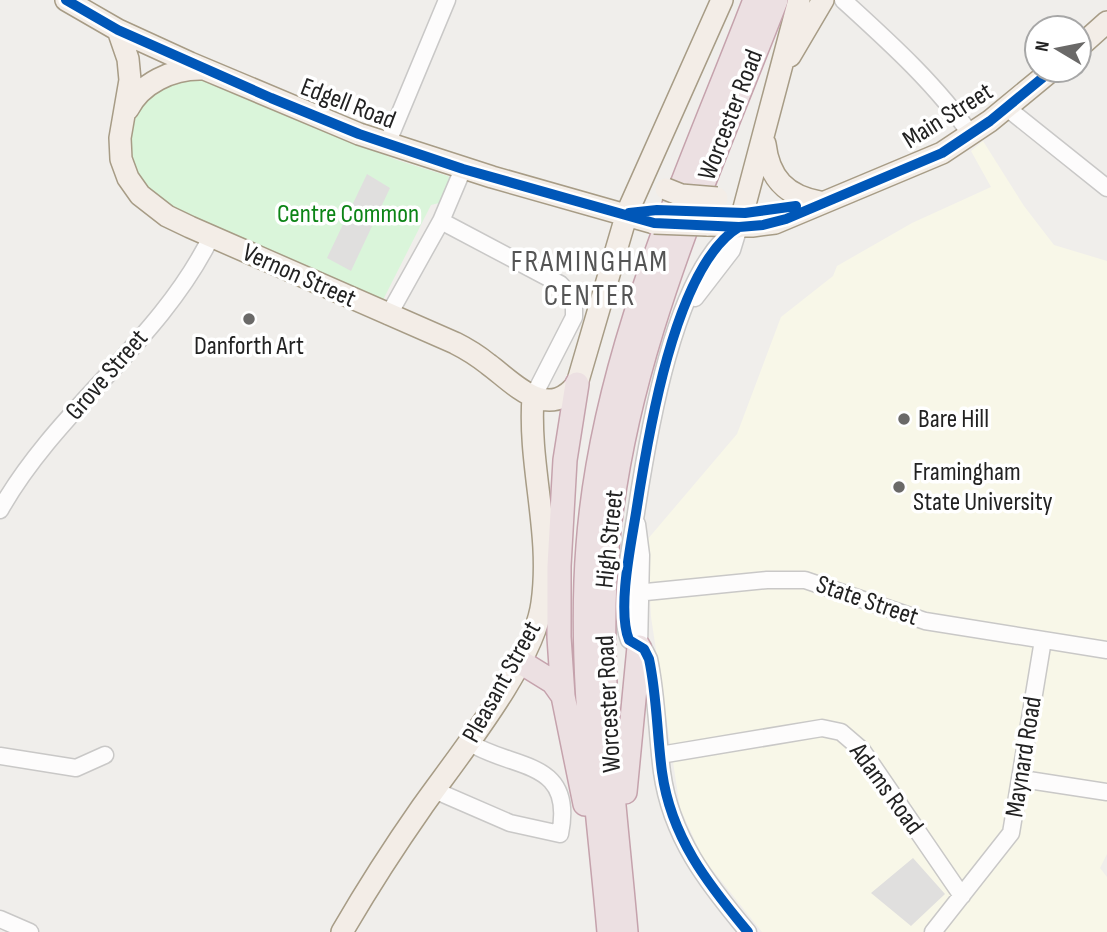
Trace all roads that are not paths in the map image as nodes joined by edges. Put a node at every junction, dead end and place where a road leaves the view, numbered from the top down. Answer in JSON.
{"nodes":[{"id":1,"x":66,"y":0,"type":"edge"},
{"id":2,"x":447,"y":0,"type":"edge"},
{"id":3,"x":722,"y":0,"type":"edge"},
{"id":4,"x":755,"y":0,"type":"edge"},
{"id":5,"x":776,"y":0,"type":"edge"},
{"id":6,"x":799,"y":0,"type":"edge"},
{"id":7,"x":823,"y":0,"type":"edge"},
{"id":8,"x":843,"y":0,"type":"edge"},
{"id":9,"x":118,"y":30,"type":"junction"},
{"id":10,"x":202,"y":69,"type":"junction"},
{"id":11,"x":778,"y":79,"type":"junction"},
{"id":12,"x":1035,"y":84,"type":"edge"},
{"id":13,"x":1007,"y":108,"type":"junction"},
{"id":14,"x":125,"y":115,"type":"junction"},
{"id":15,"x":971,"y":135,"type":"junction"},
{"id":16,"x":764,"y":137,"type":"junction"},
{"id":17,"x":387,"y":144,"type":"junction"},
{"id":18,"x":654,"y":153,"type":"junction"},
{"id":19,"x":463,"y":169,"type":"junction"},
{"id":20,"x":756,"y":169,"type":"junction"},
{"id":21,"x":1107,"y":188,"type":"edge"},
{"id":22,"x":820,"y":202,"type":"junction"},
{"id":23,"x":711,"y":212,"type":"junction"},
{"id":24,"x":627,"y":213,"type":"junction"},
{"id":25,"x":742,"y":220,"type":"junction"},
{"id":26,"x":441,"y":221,"type":"junction"},
{"id":27,"x":211,"y":237,"type":"junction"},
{"id":28,"x":388,"y":316,"type":"junction"},
{"id":29,"x":577,"y":384,"type":"junction"},
{"id":30,"x":533,"y":397,"type":"junction"},
{"id":31,"x":0,"y":510,"type":"edge"},
{"id":32,"x":633,"y":593,"type":"junction"},
{"id":33,"x":1043,"y":640,"type":"junction"},
{"id":34,"x":639,"y":647,"type":"junction"},
{"id":35,"x":1107,"y":650,"type":"edge"},
{"id":36,"x":519,"y":661,"type":"junction"},
{"id":37,"x":563,"y":696,"type":"junction"},
{"id":38,"x":470,"y":743,"type":"junction"},
{"id":39,"x":105,"y":755,"type":"dead end"},
{"id":40,"x":660,"y":755,"type":"junction"},
{"id":41,"x":0,"y":756,"type":"edge"},
{"id":42,"x":1022,"y":779,"type":"junction"},
{"id":43,"x":435,"y":790,"type":"junction"},
{"id":44,"x":1107,"y":792,"type":"edge"},
{"id":45,"x":621,"y":869,"type":"junction"},
{"id":46,"x":962,"y":896,"type":"junction"},
{"id":47,"x":0,"y":919,"type":"edge"},
{"id":48,"x":608,"y":924,"type":"edge"},
{"id":49,"x":30,"y":932,"type":"edge"},
{"id":50,"x":342,"y":932,"type":"edge"},
{"id":51,"x":626,"y":932,"type":"edge"},
{"id":52,"x":748,"y":932,"type":"edge"},
{"id":53,"x":933,"y":932,"type":"edge"}],
"edges":[{"from":1,"to":9,"type":"main road","name":"Edgell Road"},
{"from":2,"to":17,"type":"street"},
{"from":3,"to":18,"type":"main road","name":"Worcester Road"},
{"from":4,"to":48,"type":"highway","name":"Worcester Road"},
{"from":5,"to":45,"type":"highway","name":"Worcester Road"},
{"from":6,"to":11,"type":"main road","name":"Worcester Road"},
{"from":7,"to":11,"type":"main road"},
{"from":8,"to":15,"type":"street"},
{"from":9,"to":10,"type":"main road","name":"Edgell Road"},
{"from":9,"to":14,"type":"main road","name":"Vernon Street"},
{"from":10,"to":14,"type":"main road"},
{"from":10,"to":17,"type":"main road","name":"Edgell Road"},
{"from":11,"to":16,"type":"main road","name":"Worcester Road"},
{"from":12,"to":13,"type":"main road","name":"Main Street"},
{"from":13,"to":15,"type":"main road","name":"Main Street"},
{"from":13,"to":21,"type":"street"},
{"from":14,"to":27,"type":"main road","name":"Vernon Street"},
{"from":15,"to":22,"type":"main road","name":"Main Street"},
{"from":16,"to":20,"type":"main road","name":"Worcester Road"},
{"from":16,"to":22,"type":"main road"},
{"from":17,"to":19,"type":"main road","name":"Edgell Road"},
{"from":18,"to":23,"type":"main road","bridge":true},
{"from":18,"to":24,"type":"main road","name":"Worcester Road"},
{"from":19,"to":24,"type":"main road","name":"Edgell Road"},
{"from":19,"to":26,"type":"street"},
{"from":20,"to":23,"type":"main road"},
{"from":20,"to":25,"type":"main road","name":"Worcester Road"},
{"from":22,"to":25,"type":"main road","name":"Main Street"},
{"from":23,"to":24,"type":"main road","name":"Edgell Road","bridge":true},
{"from":23,"to":25,"type":"main road","name":"Edgell Road"},
{"from":24,"to":29,"type":"main road","name":"Worcester Road"},
{"from":25,"to":32,"type":"street","name":"High Street"},
{"from":26,"to":28,"type":"street"},
{"from":26,"to":30,"type":"street"},
{"from":27,"to":28,"type":"main road","name":"Vernon Street"},
{"from":27,"to":31,"type":"street","name":"Grove Street"},
{"from":28,"to":30,"type":"main road","name":"Vernon Street"},
{"from":29,"to":30,"type":"main road"},
{"from":29,"to":37,"type":"highway"},
{"from":30,"to":36,"type":"main road","name":"Pleasant Street"},
{"from":32,"to":33,"type":"street","name":"State Street"},
{"from":32,"to":34,"type":"street","name":"High Street"},
{"from":33,"to":35,"type":"street","name":"State Street"},
{"from":33,"to":42,"type":"street","name":"Maynard Road"},
{"from":34,"to":40,"type":"street","name":"High Street"},
{"from":34,"to":45,"type":"highway"},
{"from":36,"to":37,"type":"highway"},
{"from":36,"to":38,"type":"main road","name":"Pleasant Street"},
{"from":37,"to":48,"type":"highway"},
{"from":38,"to":43,"type":"main road","name":"Pleasant Street"},
{"from":38,"to":43,"type":"street"},
{"from":39,"to":41,"type":"street"},
{"from":40,"to":46,"type":"street","name":"Adams Road"},
{"from":40,"to":52,"type":"street","name":"High Street"},
{"from":42,"to":44,"type":"street"},
{"from":42,"to":46,"type":"street","name":"Maynard Road"},
{"from":43,"to":50,"type":"main road","name":"Pleasant Street"},
{"from":45,"to":51,"type":"highway","name":"Worcester Road"},
{"from":46,"to":53,"type":"street","name":"Maynard Road"},
{"from":47,"to":49,"type":"street"}]}
